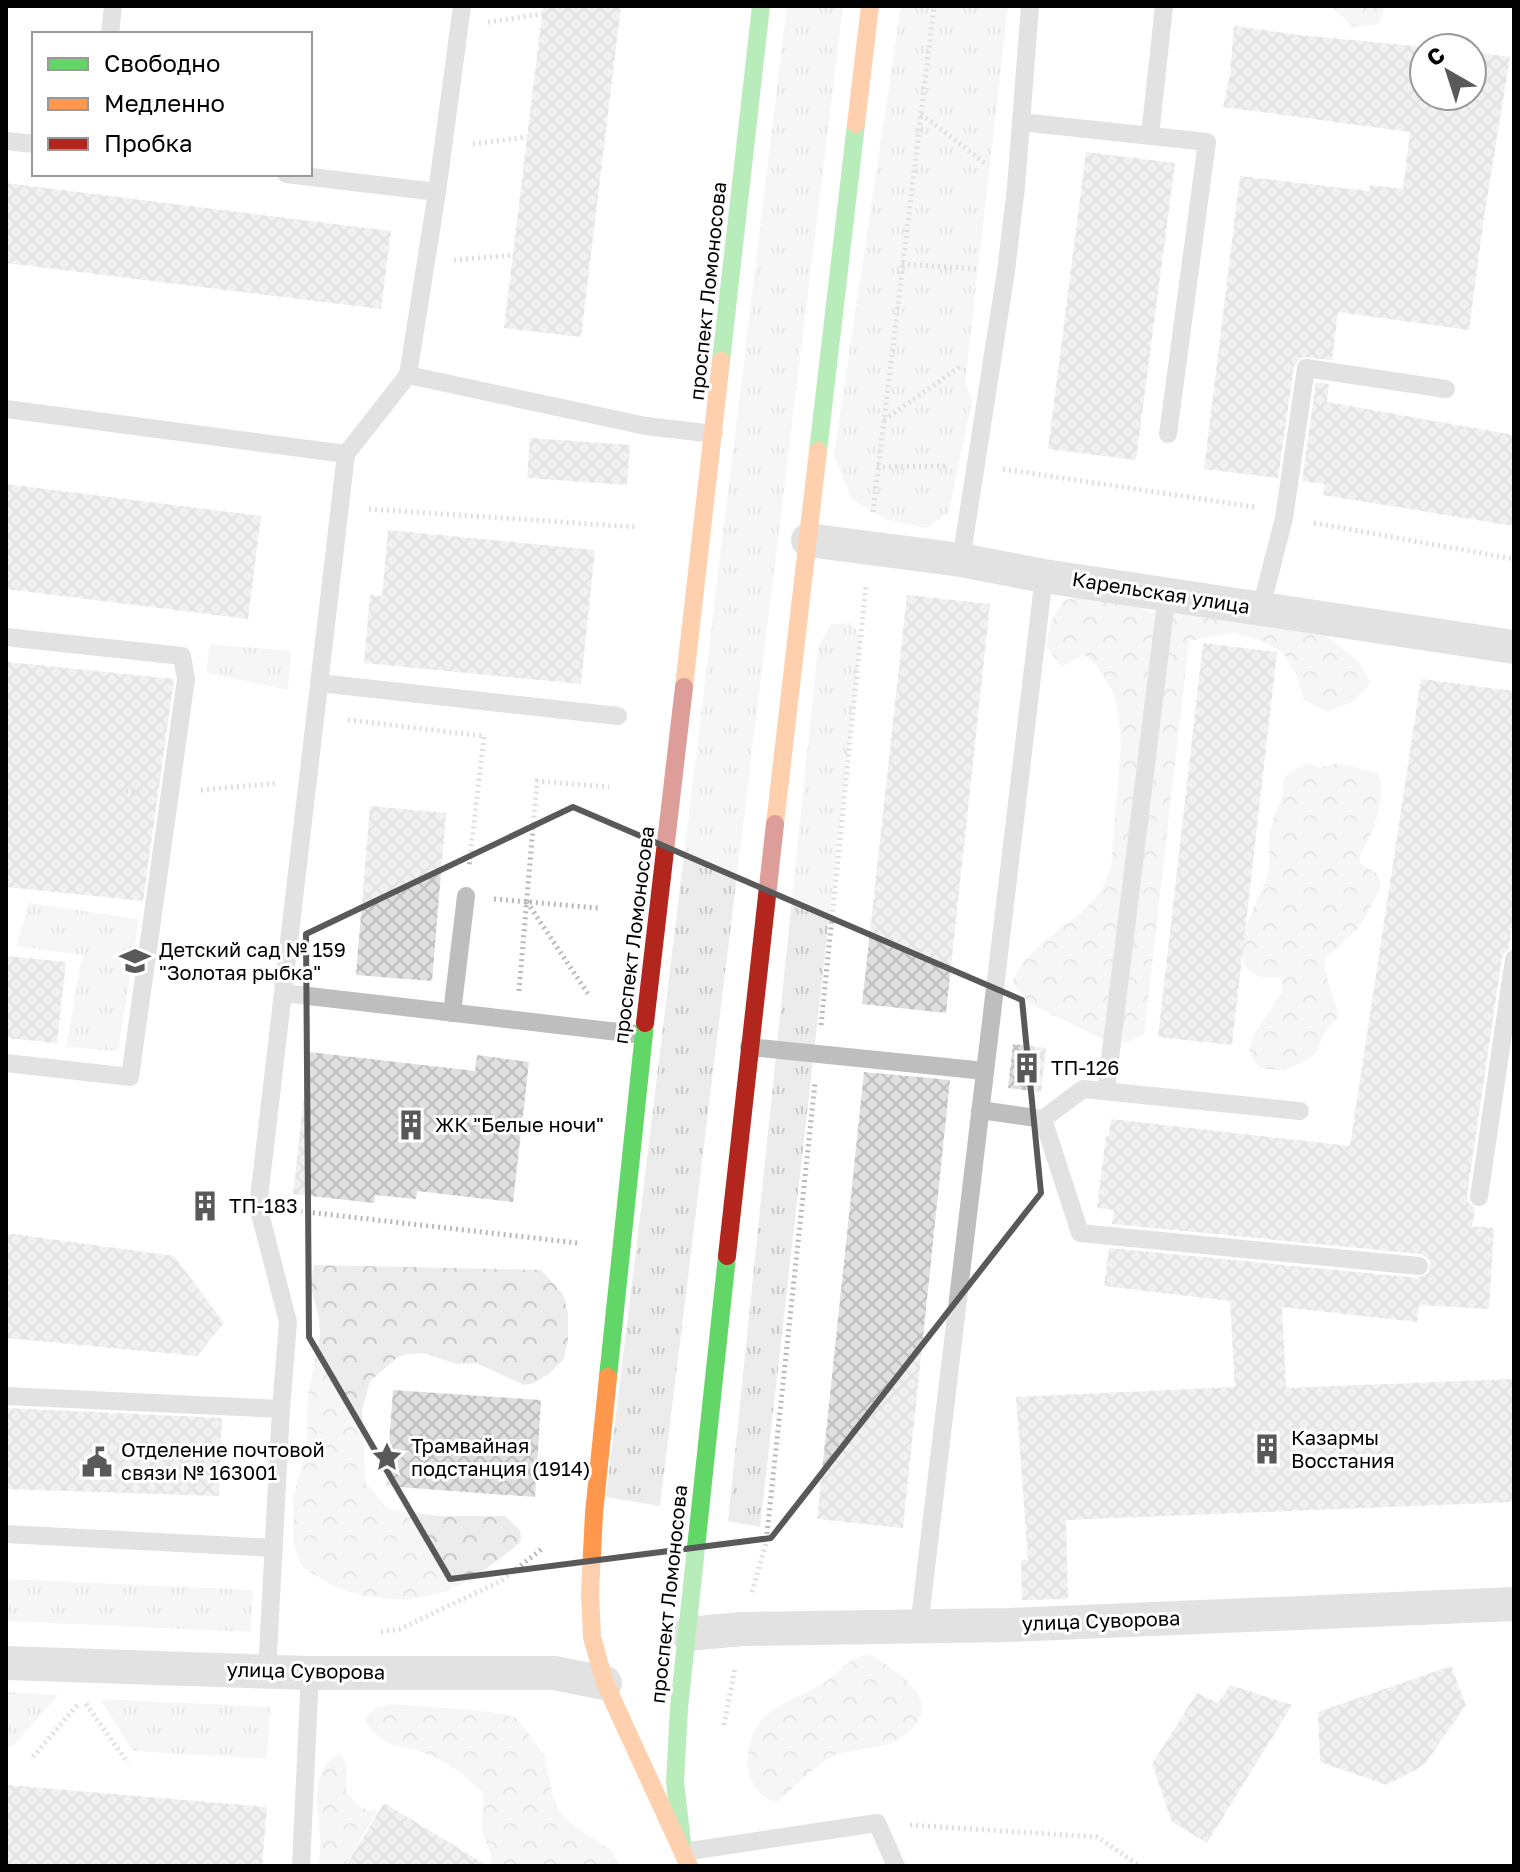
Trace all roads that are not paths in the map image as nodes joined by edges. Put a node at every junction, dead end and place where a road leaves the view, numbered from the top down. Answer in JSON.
{"nodes":[{"id":1,"x":113,"y":6,"type":"edge"},
{"id":2,"x":462,"y":6,"type":"edge"},
{"id":3,"x":761,"y":6,"type":"edge"},
{"id":4,"x":870,"y":6,"type":"edge"},
{"id":5,"x":1030,"y":6,"type":"edge"},
{"id":6,"x":1164,"y":6,"type":"edge"},
{"id":7,"x":110,"y":32,"type":"edge"},
{"id":8,"x":1021,"y":122,"type":"junction"},
{"id":9,"x":1150,"y":136,"type":"junction"},
{"id":10,"x":6,"y":141,"type":"edge"},
{"id":11,"x":32,"y":144,"type":"edge"},
{"id":12,"x":303,"y":176,"type":"edge"},
{"id":13,"x":437,"y":192,"type":"junction"},
{"id":14,"x":408,"y":375,"type":"junction"},
{"id":15,"x":1446,"y":389,"type":"dead end"},
{"id":16,"x":6,"y":409,"type":"edge"},
{"id":17,"x":714,"y":434,"type":"junction"},
{"id":18,"x":1168,"y":434,"type":"dead end"},
{"id":19,"x":346,"y":454,"type":"junction"},
{"id":20,"x":808,"y":540,"type":"junction"},
{"id":21,"x":961,"y":560,"type":"junction"},
{"id":22,"x":1044,"y":576,"type":"junction"},
{"id":23,"x":1167,"y":594,"type":"junction"},
{"id":24,"x":1261,"y":608,"type":"junction"},
{"id":25,"x":6,"y":637,"type":"edge"},
{"id":26,"x":1514,"y":647,"type":"edge"},
{"id":27,"x":319,"y":683,"type":"junction"},
{"id":28,"x":618,"y":716,"type":"dead end"},
{"id":29,"x":466,"y":896,"type":"road end"},
{"id":30,"x":1514,"y":959,"type":"edge"},
{"id":31,"x":283,"y":993,"type":"junction"},
{"id":32,"x":452,"y":1013,"type":"junction"},
{"id":33,"x":644,"y":1035,"type":"junction"},
{"id":34,"x":749,"y":1047,"type":"junction"},
{"id":35,"x":6,"y":1063,"type":"edge"},
{"id":36,"x":985,"y":1071,"type":"junction"},
{"id":37,"x":1106,"y":1091,"type":"junction"},
{"id":38,"x":980,"y":1110,"type":"junction"},
{"id":39,"x":1300,"y":1111,"type":"dead end"},
{"id":40,"x":1043,"y":1119,"type":"junction"},
{"id":41,"x":1479,"y":1197,"type":"dead end"},
{"id":42,"x":1419,"y":1266,"type":"dead end"},
{"id":43,"x":6,"y":1396,"type":"edge"},
{"id":44,"x":281,"y":1409,"type":"junction"},
{"id":45,"x":6,"y":1534,"type":"edge"},
{"id":46,"x":274,"y":1548,"type":"junction"},
{"id":47,"x":1514,"y":1604,"type":"edge"},
{"id":48,"x":919,"y":1627,"type":"junction"},
{"id":49,"x":688,"y":1634,"type":"junction"},
{"id":50,"x":6,"y":1663,"type":"edge"},
{"id":51,"x":267,"y":1672,"type":"junction"},
{"id":52,"x":310,"y":1673,"type":"junction"},
{"id":53,"x":605,"y":1683,"type":"junction"},
{"id":54,"x":686,"y":1859,"type":"edge"},
{"id":55,"x":301,"y":1866,"type":"edge"},
{"id":56,"x":896,"y":1866,"type":"edge"}],
"edges":[{"from":1,"to":7,"type":"lane"},
{"from":2,"to":13,"type":"lane"},
{"from":3,"to":17,"type":"main road","name":"проспект Ломоносова"},
{"from":4,"to":20,"type":"main road","name":"проспект Ломоносова"},
{"from":5,"to":8,"type":"lane"},
{"from":6,"to":9,"type":"lane"},
{"from":8,"to":9,"type":"lane"},
{"from":8,"to":21,"type":"lane"},
{"from":9,"to":18,"type":"lane"},
{"from":10,"to":11,"type":"lane"},
{"from":12,"to":13,"type":"lane"},
{"from":13,"to":14,"type":"lane"},
{"from":14,"to":17,"type":"lane"},
{"from":14,"to":19,"type":"lane"},
{"from":15,"to":24,"type":"lane"},
{"from":16,"to":19,"type":"lane"},
{"from":17,"to":33,"type":"main road","name":"проспект Ломоносова"},
{"from":19,"to":27,"type":"lane"},
{"from":20,"to":21,"type":"street","name":"Карельская улица"},
{"from":20,"to":34,"type":"main road","name":"проспект Ломоносова"},
{"from":21,"to":22,"type":"street","name":"Карельская улица"},
{"from":22,"to":23,"type":"street","name":"Карельская улица"},
{"from":22,"to":36,"type":"lane"},
{"from":23,"to":24,"type":"street","name":"Карельская улица"},
{"from":23,"to":37,"type":"lane"},
{"from":24,"to":26,"type":"street","name":"Карельская улица"},
{"from":25,"to":35,"type":"lane"},
{"from":27,"to":28,"type":"lane"},
{"from":27,"to":31,"type":"lane"},
{"from":29,"to":32,"type":"lane"},
{"from":30,"to":41,"type":"lane"},
{"from":31,"to":32,"type":"lane"},
{"from":31,"to":44,"type":"lane"},
{"from":32,"to":33,"type":"lane"},
{"from":33,"to":53,"type":"main road","name":"проспект Ломоносова"},
{"from":34,"to":36,"type":"lane"},
{"from":34,"to":49,"type":"main road","name":"проспект Ломоносова"},
{"from":36,"to":38,"type":"lane"},
{"from":37,"to":39,"type":"lane"},
{"from":37,"to":40,"type":"lane"},
{"from":38,"to":40,"type":"lane"},
{"from":38,"to":48,"type":"lane"},
{"from":40,"to":42,"type":"lane"},
{"from":43,"to":44,"type":"lane"},
{"from":44,"to":46,"type":"lane"},
{"from":45,"to":46,"type":"lane"},
{"from":46,"to":51,"type":"lane"},
{"from":47,"to":48,"type":"street","name":"улица Суворова"},
{"from":48,"to":49,"type":"street","name":"улица Суворова"},
{"from":49,"to":54,"type":"main road","name":"проспект Ломоносова"},
{"from":50,"to":51,"type":"street","name":"улица Суворова"},
{"from":51,"to":52,"type":"street","name":"улица Суворова"},
{"from":52,"to":53,"type":"street","name":"улица Суворова"},
{"from":52,"to":55,"type":"lane"},
{"from":53,"to":54,"type":"main road","name":"проспект Ломоносова"},
{"from":54,"to":56,"type":"lane"}]}
